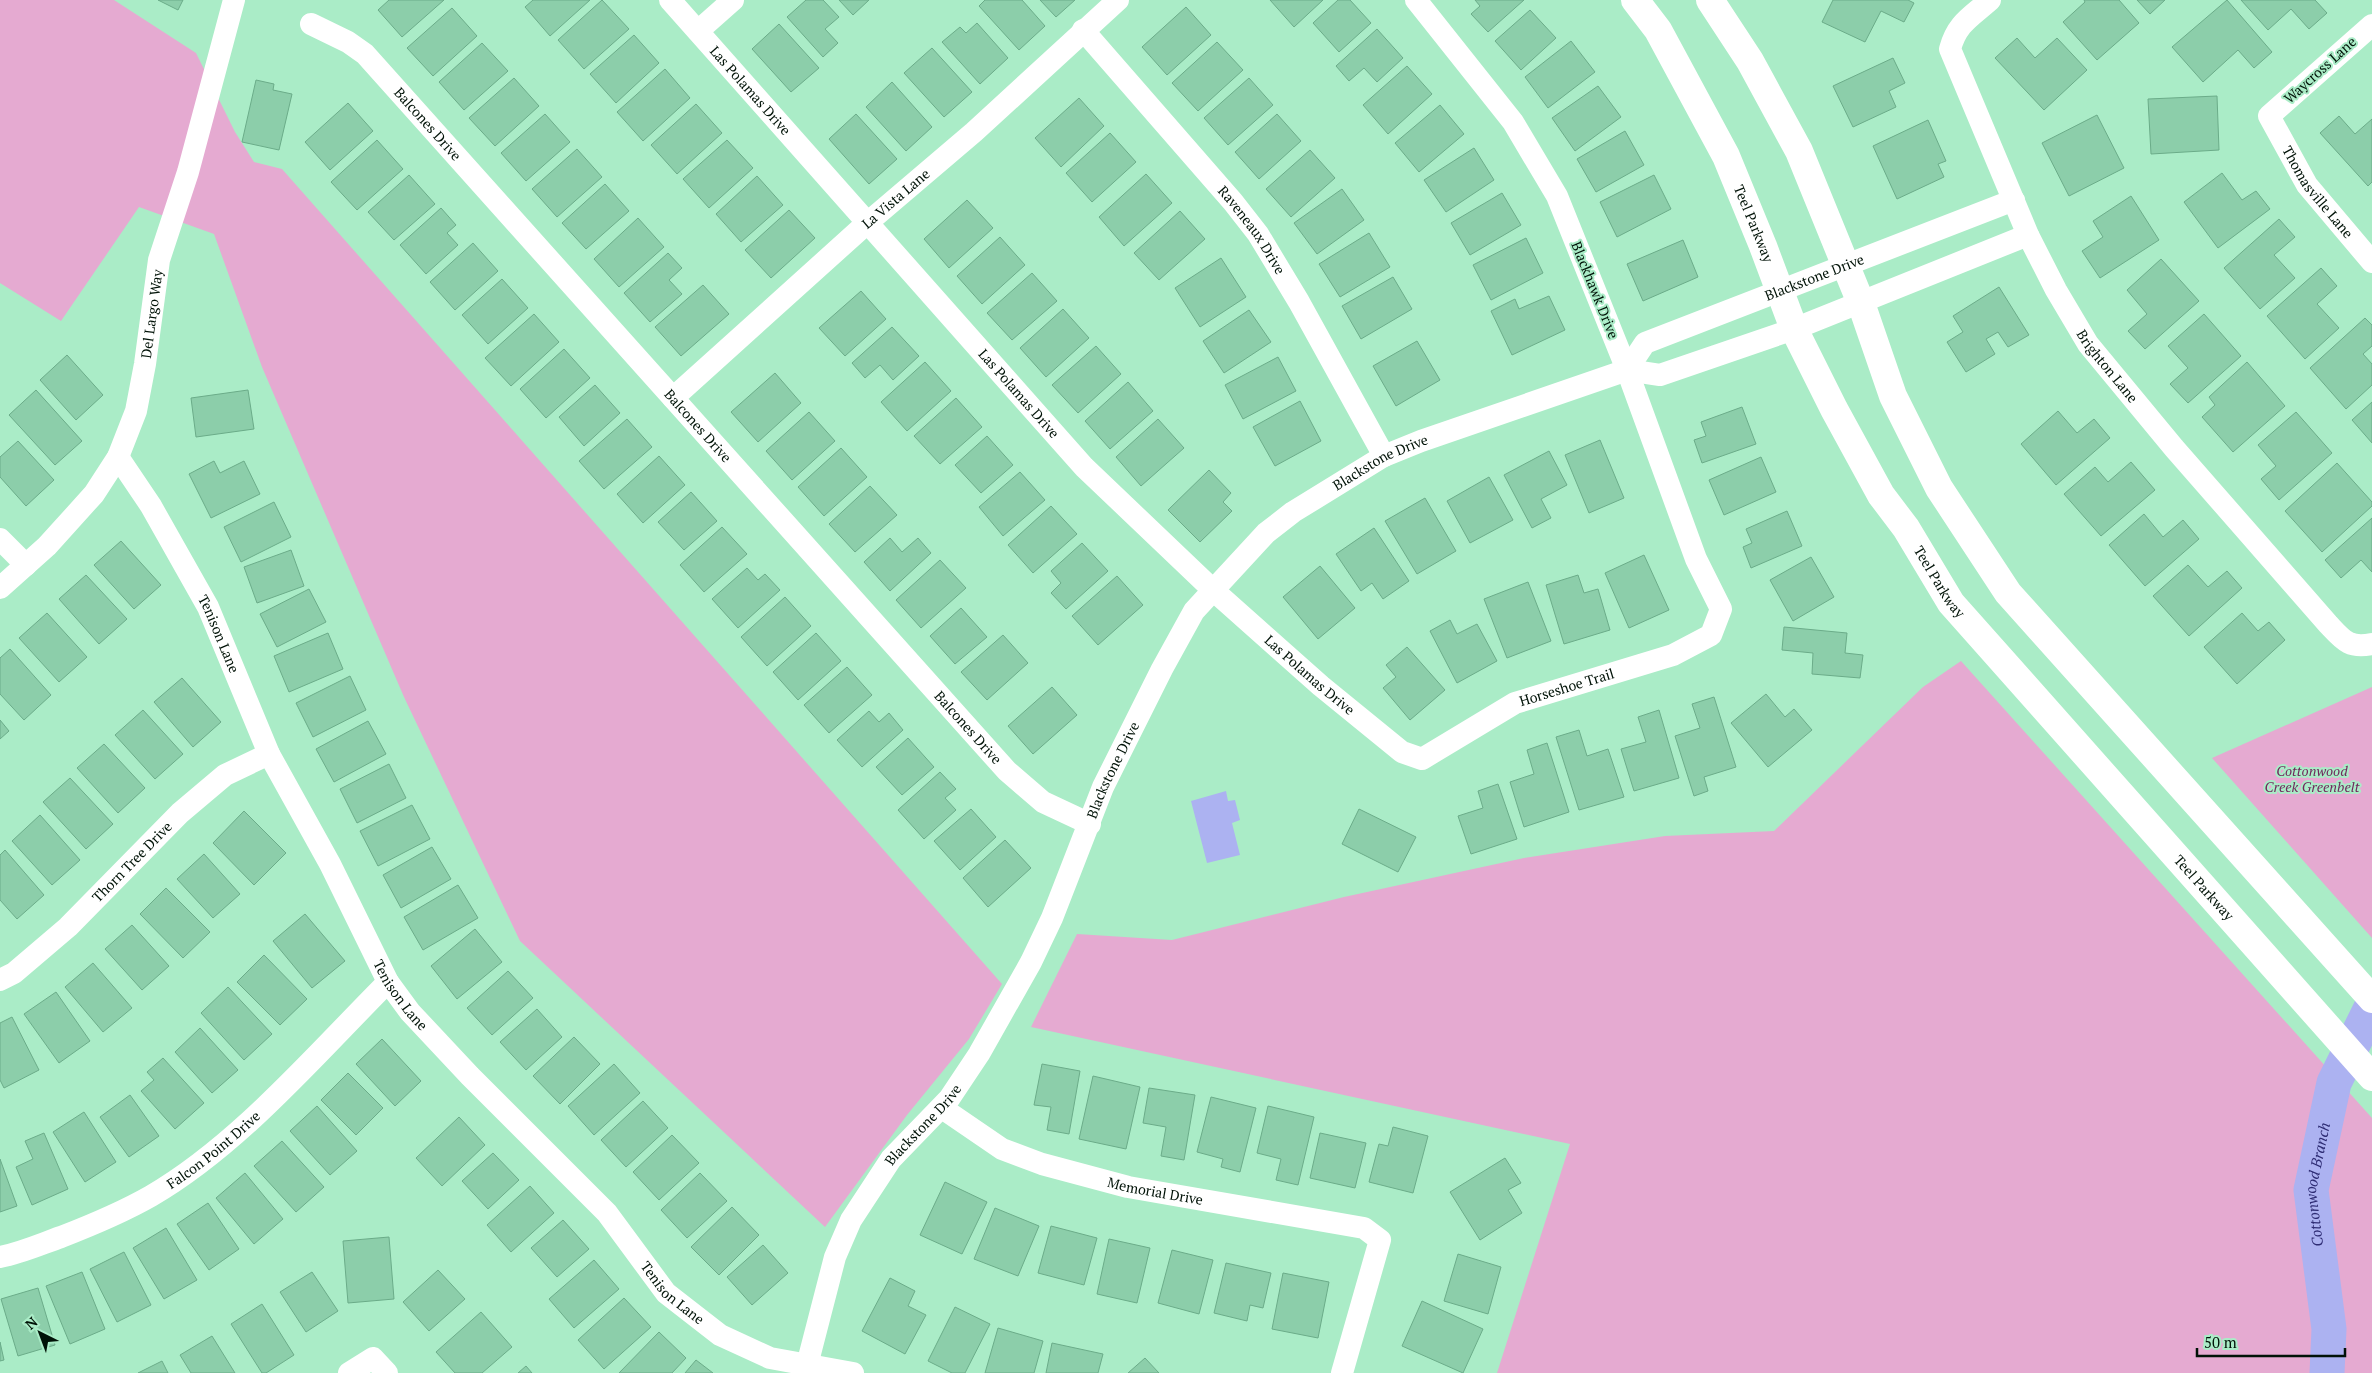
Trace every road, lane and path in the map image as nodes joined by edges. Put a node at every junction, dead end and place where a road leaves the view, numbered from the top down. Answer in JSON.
{"nodes":[{"id":1,"x":234,"y":0,"type":"edge"},
{"id":2,"x":670,"y":0,"type":"edge"},
{"id":3,"x":733,"y":0,"type":"edge"},
{"id":4,"x":1118,"y":0,"type":"edge"},
{"id":5,"x":1416,"y":0,"type":"edge"},
{"id":6,"x":1635,"y":0,"type":"edge"},
{"id":7,"x":1710,"y":0,"type":"edge"},
{"id":8,"x":1990,"y":0,"type":"edge"},
{"id":9,"x":311,"y":24,"type":"dead end"},
{"id":10,"x":2372,"y":25,"type":"edge"},
{"id":11,"x":1083,"y":30,"type":"junction"},
{"id":12,"x":698,"y":31,"type":"junction"},
{"id":13,"x":2269,"y":116,"type":"joint"},
{"id":14,"x":2014,"y":200,"type":"junction"},
{"id":15,"x":866,"y":224,"type":"junction"},
{"id":16,"x":2028,"y":235,"type":"junction"},
{"id":17,"x":2372,"y":262,"type":"edge"},
{"id":18,"x":1845,"y":266,"type":"junction"},
{"id":19,"x":1779,"y":292,"type":"junction"},
{"id":20,"x":1860,"y":302,"type":"junction"},
{"id":21,"x":1794,"y":329,"type":"junction"},
{"id":22,"x":1628,"y":370,"type":"junction"},
{"id":23,"x":673,"y":398,"type":"junction"},
{"id":24,"x":1384,"y":456,"type":"junction"},
{"id":25,"x":118,"y":457,"type":"junction"},
{"id":26,"x":0,"y":539,"type":"edge"},
{"id":27,"x":26,"y":565,"type":"junction"},
{"id":28,"x":0,"y":588,"type":"edge"},
{"id":29,"x":1213,"y":590,"type":"junction"},
{"id":30,"x":1721,"y":609,"type":"joint"},
{"id":31,"x":2361,"y":644,"type":"edge"},
{"id":32,"x":1402,"y":752,"type":"joint"},
{"id":33,"x":269,"y":754,"type":"junction"},
{"id":34,"x":1090,"y":824,"type":"junction"},
{"id":35,"x":0,"y":980,"type":"edge"},
{"id":36,"x":388,"y":982,"type":"junction"},
{"id":37,"x":2372,"y":999,"type":"edge"},
{"id":38,"x":2372,"y":1077,"type":"edge"},
{"id":39,"x":942,"y":1108,"type":"junction"},
{"id":40,"x":0,"y":1257,"type":"edge"},
{"id":41,"x":380,"y":1365,"type":"edge"},
{"id":42,"x":806,"y":1368,"type":"edge"},
{"id":43,"x":349,"y":1373,"type":"edge"},
{"id":44,"x":853,"y":1373,"type":"edge"},
{"id":45,"x":1342,"y":1373,"type":"edge"}],
"edges":[{"from":1,"to":25,"type":"street","name":"Del Largo Way"},
{"from":2,"to":12,"type":"street","name":"Las Polamas Drive"},
{"from":3,"to":12,"type":"street"},
{"from":4,"to":11,"type":"street","name":"La Vista Lane"},
{"from":5,"to":22,"type":"street","name":"Blackhawk Drive"},
{"from":6,"to":19,"type":"main road","name":"Teel Parkway"},
{"from":7,"to":18,"type":"main road"},
{"from":8,"to":14,"type":"street","name":"Brighton Lane"},
{"from":9,"to":23,"type":"street","name":"Balcones Drive"},
{"from":10,"to":13,"type":"street","name":"Waycross Lane"},
{"from":11,"to":15,"type":"street","name":"La Vista Lane"},
{"from":11,"to":24,"type":"street","name":"Raveneaux Drive"},
{"from":12,"to":15,"type":"street","name":"Las Polamas Drive"},
{"from":13,"to":17,"type":"street","name":"Thomasville Lane"},
{"from":14,"to":16,"type":"street","name":"Brighton Lane"},
{"from":14,"to":18,"type":"street","name":"Blackstone Drive"},
{"from":15,"to":23,"type":"street","name":"La Vista Lane"},
{"from":15,"to":29,"type":"street","name":"Las Polamas Drive"},
{"from":16,"to":20,"type":"street","name":"Blackstone Drive"},
{"from":16,"to":31,"type":"street","name":"Brighton Lane"},
{"from":18,"to":19,"type":"street","name":"Blackstone Drive"},
{"from":18,"to":20,"type":"main road"},
{"from":19,"to":21,"type":"main road","name":"Teel Parkway"},
{"from":19,"to":22,"type":"street","name":"Blackstone Drive"},
{"from":20,"to":21,"type":"street","name":"Blackstone Drive"},
{"from":20,"to":37,"type":"main road"},
{"from":21,"to":22,"type":"street","name":"Blackstone Drive"},
{"from":21,"to":38,"type":"main road","name":"Teel Parkway"},
{"from":22,"to":24,"type":"street","name":"Blackstone Drive"},
{"from":22,"to":30,"type":"street","name":"Blackhawk Drive"},
{"from":23,"to":34,"type":"street","name":"Balcones Drive"},
{"from":24,"to":29,"type":"street","name":"Blackstone Drive"},
{"from":25,"to":27,"type":"street","name":"Del Largo Way"},
{"from":25,"to":33,"type":"street","name":"Tenison Lane"},
{"from":26,"to":27,"type":"street"},
{"from":27,"to":28,"type":"street","name":"Del Largo Way"},
{"from":29,"to":32,"type":"street","name":"Las Polamas Drive"},
{"from":29,"to":34,"type":"street","name":"Blackstone Drive"},
{"from":30,"to":32,"type":"street","name":"Horseshoe Trail"},
{"from":33,"to":35,"type":"street","name":"Thorn Tree Drive"},
{"from":33,"to":36,"type":"street","name":"Tenison Lane"},
{"from":34,"to":39,"type":"street","name":"Blackstone Drive"},
{"from":36,"to":40,"type":"street","name":"Falcon Point Drive"},
{"from":36,"to":42,"type":"street","name":"Tenison Lane"},
{"from":39,"to":42,"type":"street","name":"Blackstone Drive"},
{"from":39,"to":45,"type":"street","name":"Memorial Drive"},
{"from":41,"to":43,"type":"street"},
{"from":42,"to":44,"type":"street","name":"Tenison Lane"}]}
